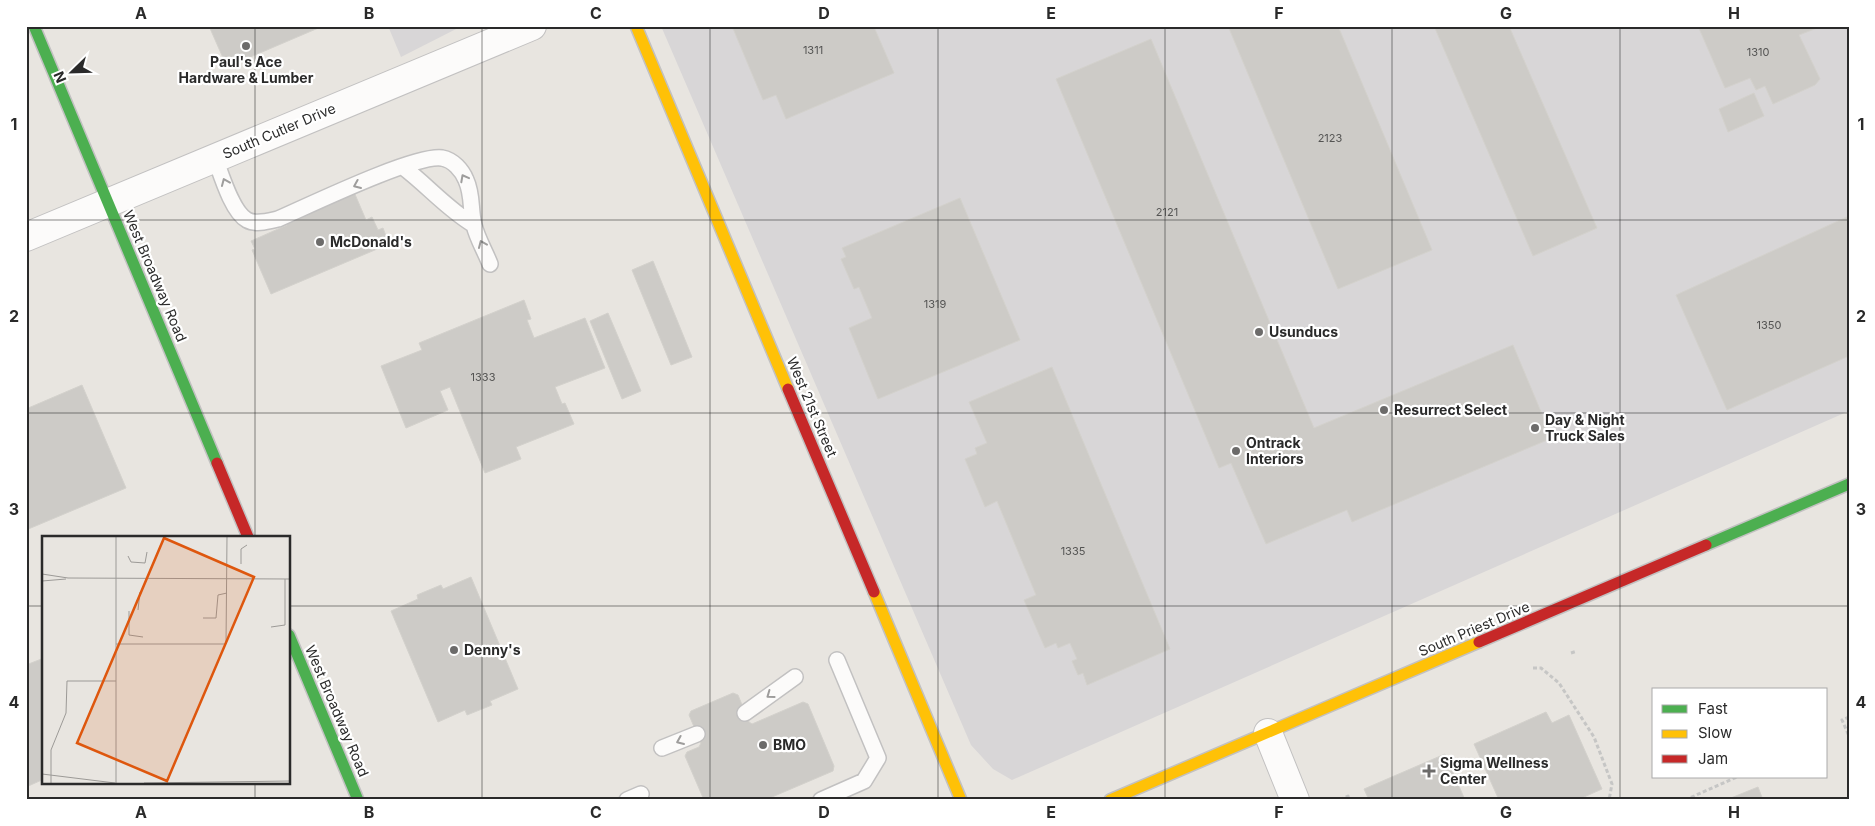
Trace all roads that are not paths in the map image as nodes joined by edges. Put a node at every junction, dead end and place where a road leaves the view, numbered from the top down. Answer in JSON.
{"nodes":[{"id":1,"x":34,"y":26,"type":"edge"},
{"id":2,"x":532,"y":26,"type":"edge"},
{"id":3,"x":636,"y":26,"type":"edge"},
{"id":4,"x":215,"y":158,"type":"junction"},
{"id":5,"x":402,"y":166,"type":"junction"},
{"id":6,"x":108,"y":203,"type":"junction"},
{"id":7,"x":474,"y":225,"type":"junction"},
{"id":8,"x":26,"y":237,"type":"edge"},
{"id":9,"x":490,"y":264,"type":"dead end"},
{"id":10,"x":1849,"y":484,"type":"edge"},
{"id":11,"x":248,"y":536,"type":"edge"},
{"id":12,"x":290,"y":637,"type":"edge"},
{"id":13,"x":837,"y":660,"type":"dead end"},
{"id":14,"x":795,"y":677,"type":"dead end"},
{"id":15,"x":745,"y":713,"type":"dead end"},
{"id":16,"x":697,"y":734,"type":"dead end"},
{"id":17,"x":1268,"y":734,"type":"junction"},
{"id":18,"x":662,"y":748,"type":"dead end"},
{"id":19,"x":358,"y":800,"type":"edge"},
{"id":20,"x":821,"y":800,"type":"edge"},
{"id":21,"x":960,"y":800,"type":"edge"},
{"id":22,"x":1110,"y":800,"type":"edge"},
{"id":23,"x":1295,"y":800,"type":"edge"}],
"edges":[{"from":1,"to":6,"type":"main road","name":"West Broadway Road"},
{"from":2,"to":4,"type":"street","name":"South Cutler Drive"},
{"from":3,"to":21,"type":"main road","name":"West 21st Street"},
{"from":5,"to":4,"type":"lane","one_way":true},
{"from":4,"to":6,"type":"street","name":"South Cutler Drive"},
{"from":5,"to":7,"type":"lane"},
{"from":7,"to":5,"type":"lane","one_way":true},
{"from":6,"to":8,"type":"street","name":"South Cutler Drive"},
{"from":6,"to":11,"type":"main road","name":"West Broadway Road"},
{"from":9,"to":7,"type":"lane","one_way":true},
{"from":10,"to":17,"type":"main road","name":"South Priest Drive"},
{"from":12,"to":19,"type":"main road","name":"West Broadway Road"},
{"from":13,"to":20,"type":"lane"},
{"from":14,"to":15,"type":"lane","one_way":true},
{"from":16,"to":18,"type":"lane","one_way":true},
{"from":17,"to":22,"type":"main road","name":"South Priest Drive"},
{"from":17,"to":23,"type":"street"}]}
